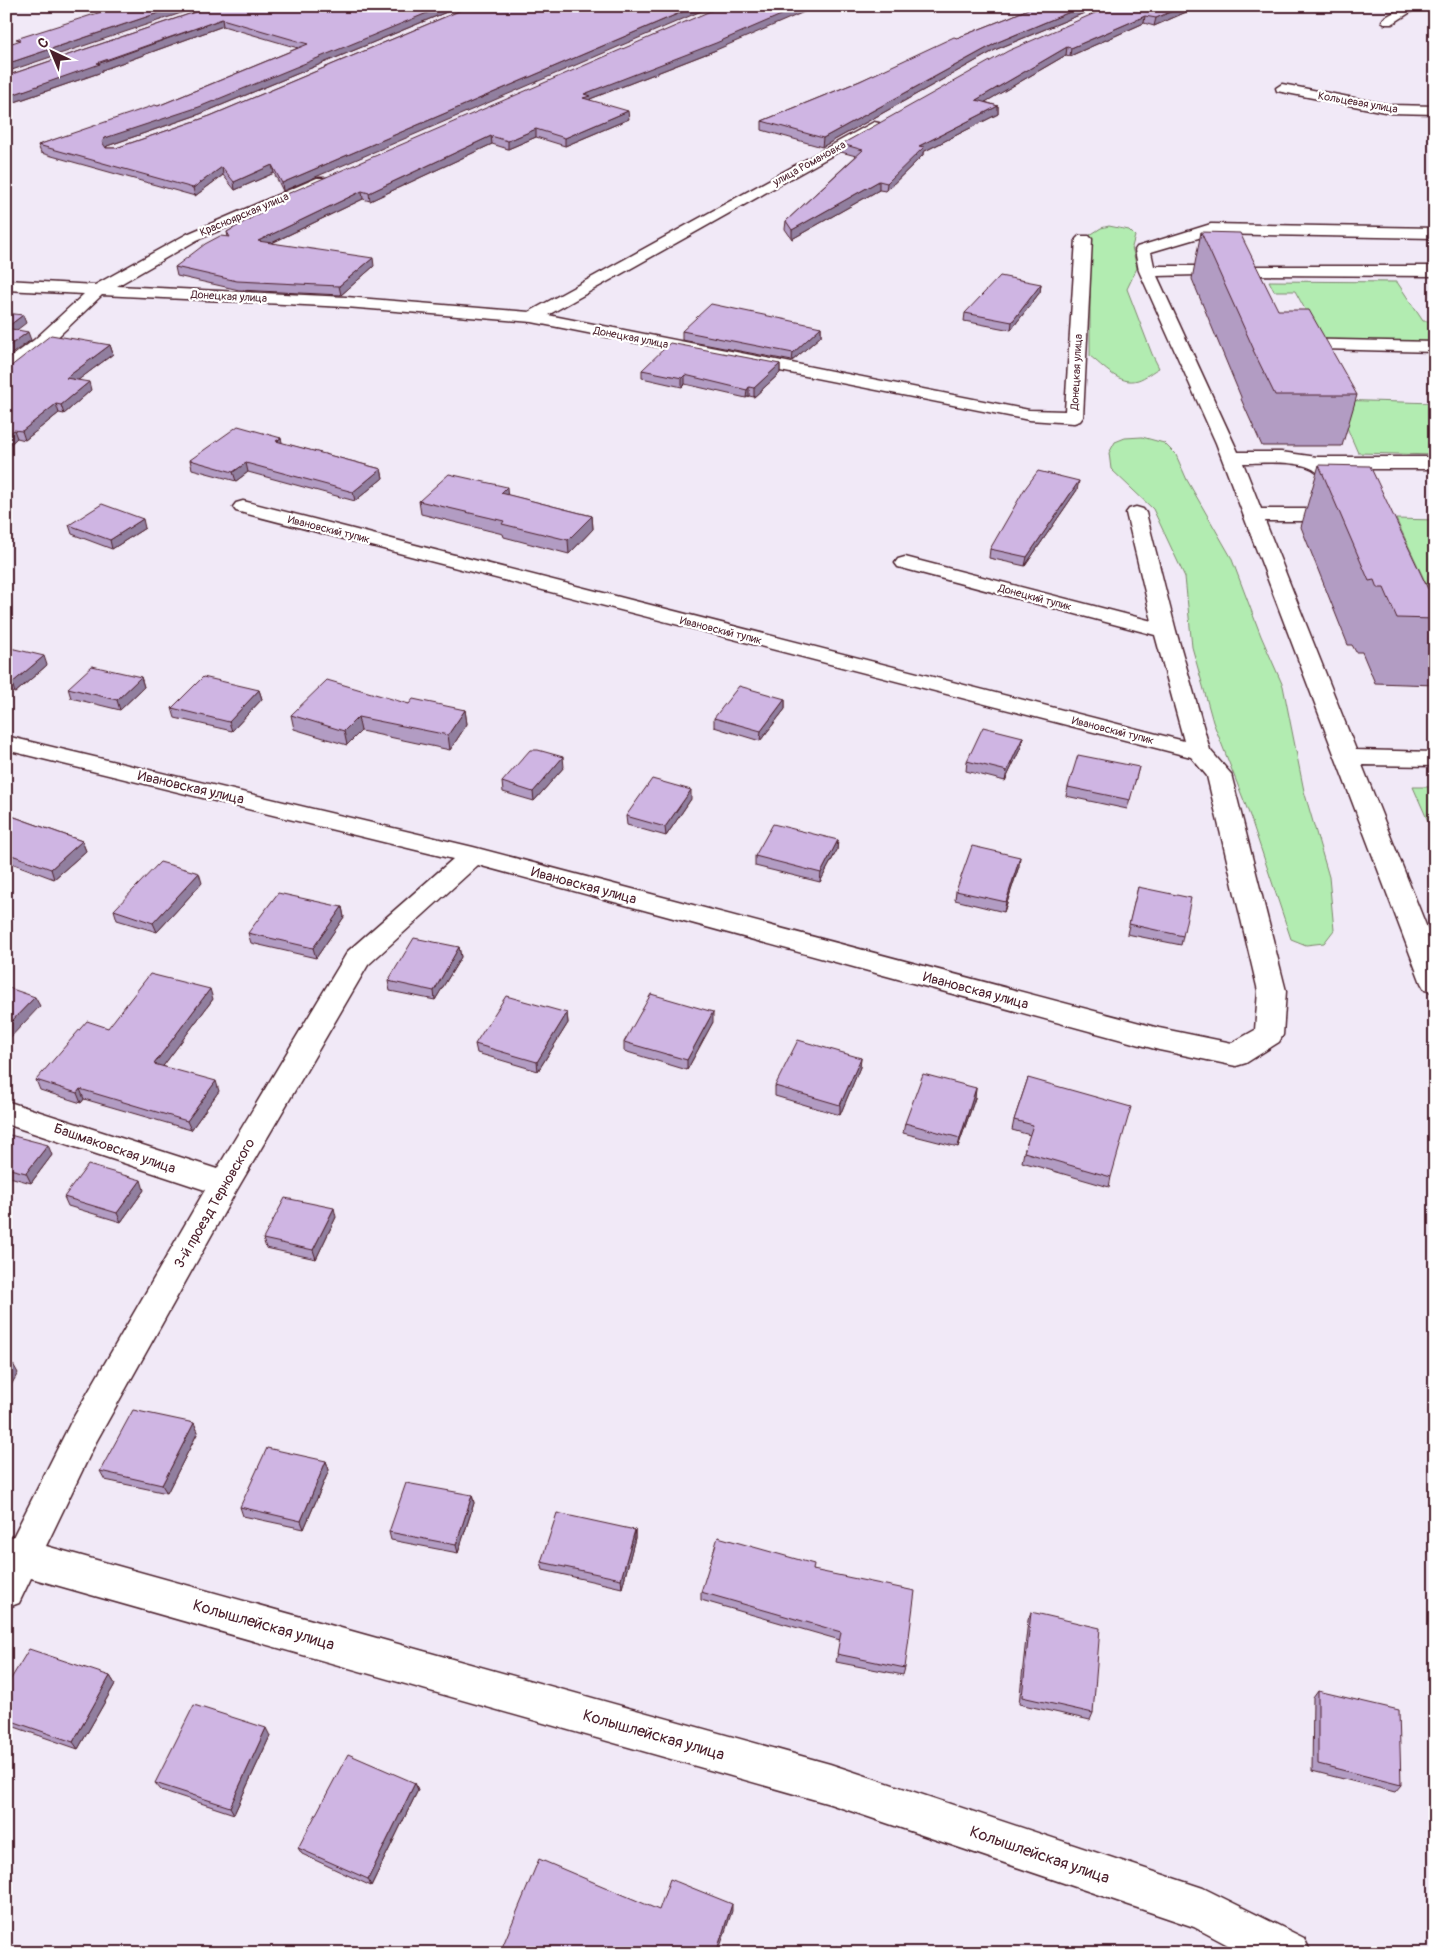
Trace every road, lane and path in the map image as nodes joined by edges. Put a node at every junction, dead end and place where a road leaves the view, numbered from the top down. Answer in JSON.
{"nodes":[{"id":1,"x":1414,"y":6,"type":"edge"},
{"id":2,"x":1388,"y":21,"type":"dead end"},
{"id":3,"x":1282,"y":88,"type":"dead end"},
{"id":4,"x":1435,"y":110,"type":"edge"},
{"id":5,"x":884,"y":121,"type":"edge"},
{"id":6,"x":337,"y":174,"type":"edge"},
{"id":7,"x":1221,"y":216,"type":"dead end"},
{"id":8,"x":1435,"y":224,"type":"edge"},
{"id":9,"x":1435,"y":233,"type":"edge"},
{"id":10,"x":1084,"y":239,"type":"dead end"},
{"id":11,"x":1243,"y":270,"type":"junction"},
{"id":12,"x":1147,"y":271,"type":"junction"},
{"id":13,"x":1434,"y":281,"type":"edge"},
{"id":14,"x":6,"y":285,"type":"edge"},
{"id":15,"x":100,"y":289,"type":"junction"},
{"id":16,"x":1260,"y":303,"type":"edge"},
{"id":17,"x":532,"y":317,"type":"junction"},
{"id":18,"x":1278,"y":336,"type":"edge"},
{"id":19,"x":1435,"y":347,"type":"edge"},
{"id":20,"x":6,"y":370,"type":"edge"},
{"id":21,"x":1231,"y":458,"type":"junction"},
{"id":22,"x":1316,"y":462,"type":"junction"},
{"id":23,"x":1435,"y":463,"type":"edge"},
{"id":24,"x":243,"y":507,"type":"dead end"},
{"id":25,"x":1136,"y":513,"type":"dead end"},
{"id":26,"x":1253,"y":515,"type":"junction"},
{"id":27,"x":905,"y":563,"type":"dead end"},
{"id":28,"x":1164,"y":632,"type":"junction"},
{"id":29,"x":6,"y":743,"type":"edge"},
{"id":30,"x":1199,"y":752,"type":"junction"},
{"id":31,"x":1349,"y":757,"type":"junction"},
{"id":32,"x":1435,"y":759,"type":"edge"},
{"id":33,"x":473,"y":854,"type":"junction"},
{"id":34,"x":1435,"y":983,"type":"edge"},
{"id":35,"x":6,"y":1112,"type":"edge"},
{"id":36,"x":224,"y":1184,"type":"junction"},
{"id":37,"x":15,"y":1554,"type":"edge"},
{"id":38,"x":6,"y":1590,"type":"edge"},
{"id":39,"x":1289,"y":1953,"type":"edge"}],
"edges":[{"from":1,"to":2,"type":"street"},
{"from":3,"to":4,"type":"street","name":"Кольцевая улица"},
{"from":5,"to":17,"type":"street","name":"улица Романовка"},
{"from":6,"to":15,"type":"street","name":"Красноярская улица"},
{"from":7,"to":8,"type":"street"},
{"from":9,"to":12,"type":"street"},
{"from":10,"to":17,"type":"street","name":"Донецкая улица"},
{"from":11,"to":12,"type":"street"},
{"from":11,"to":13,"type":"street"},
{"from":11,"to":16,"type":"street"},
{"from":12,"to":21,"type":"street"},
{"from":14,"to":15,"type":"street","name":"Донецкая улица"},
{"from":15,"to":17,"type":"street","name":"Донецкая улица"},
{"from":15,"to":20,"type":"street","name":"Красноярская улица"},
{"from":18,"to":19,"type":"street"},
{"from":21,"to":22,"type":"street"},
{"from":21,"to":26,"type":"street"},
{"from":22,"to":23,"type":"street"},
{"from":22,"to":26,"type":"street"},
{"from":24,"to":30,"type":"street","name":"Ивановский тупик"},
{"from":25,"to":28,"type":"street"},
{"from":26,"to":31,"type":"street"},
{"from":27,"to":28,"type":"street","name":"Донецкий тупик"},
{"from":28,"to":30,"type":"street"},
{"from":29,"to":33,"type":"street","name":"Ивановская улица"},
{"from":30,"to":33,"type":"street","name":"Ивановская улица"},
{"from":31,"to":32,"type":"street"},
{"from":31,"to":34,"type":"street"},
{"from":33,"to":36,"type":"street","name":"3-й проезд Терновского"},
{"from":35,"to":36,"type":"street","name":"Башмаковская улица"},
{"from":36,"to":37,"type":"street","name":"3-й проезд Терновского"},
{"from":37,"to":38,"type":"street","name":"3-й проезд Терновского"},
{"from":37,"to":39,"type":"street","name":"Колышлейская улица"}]}
